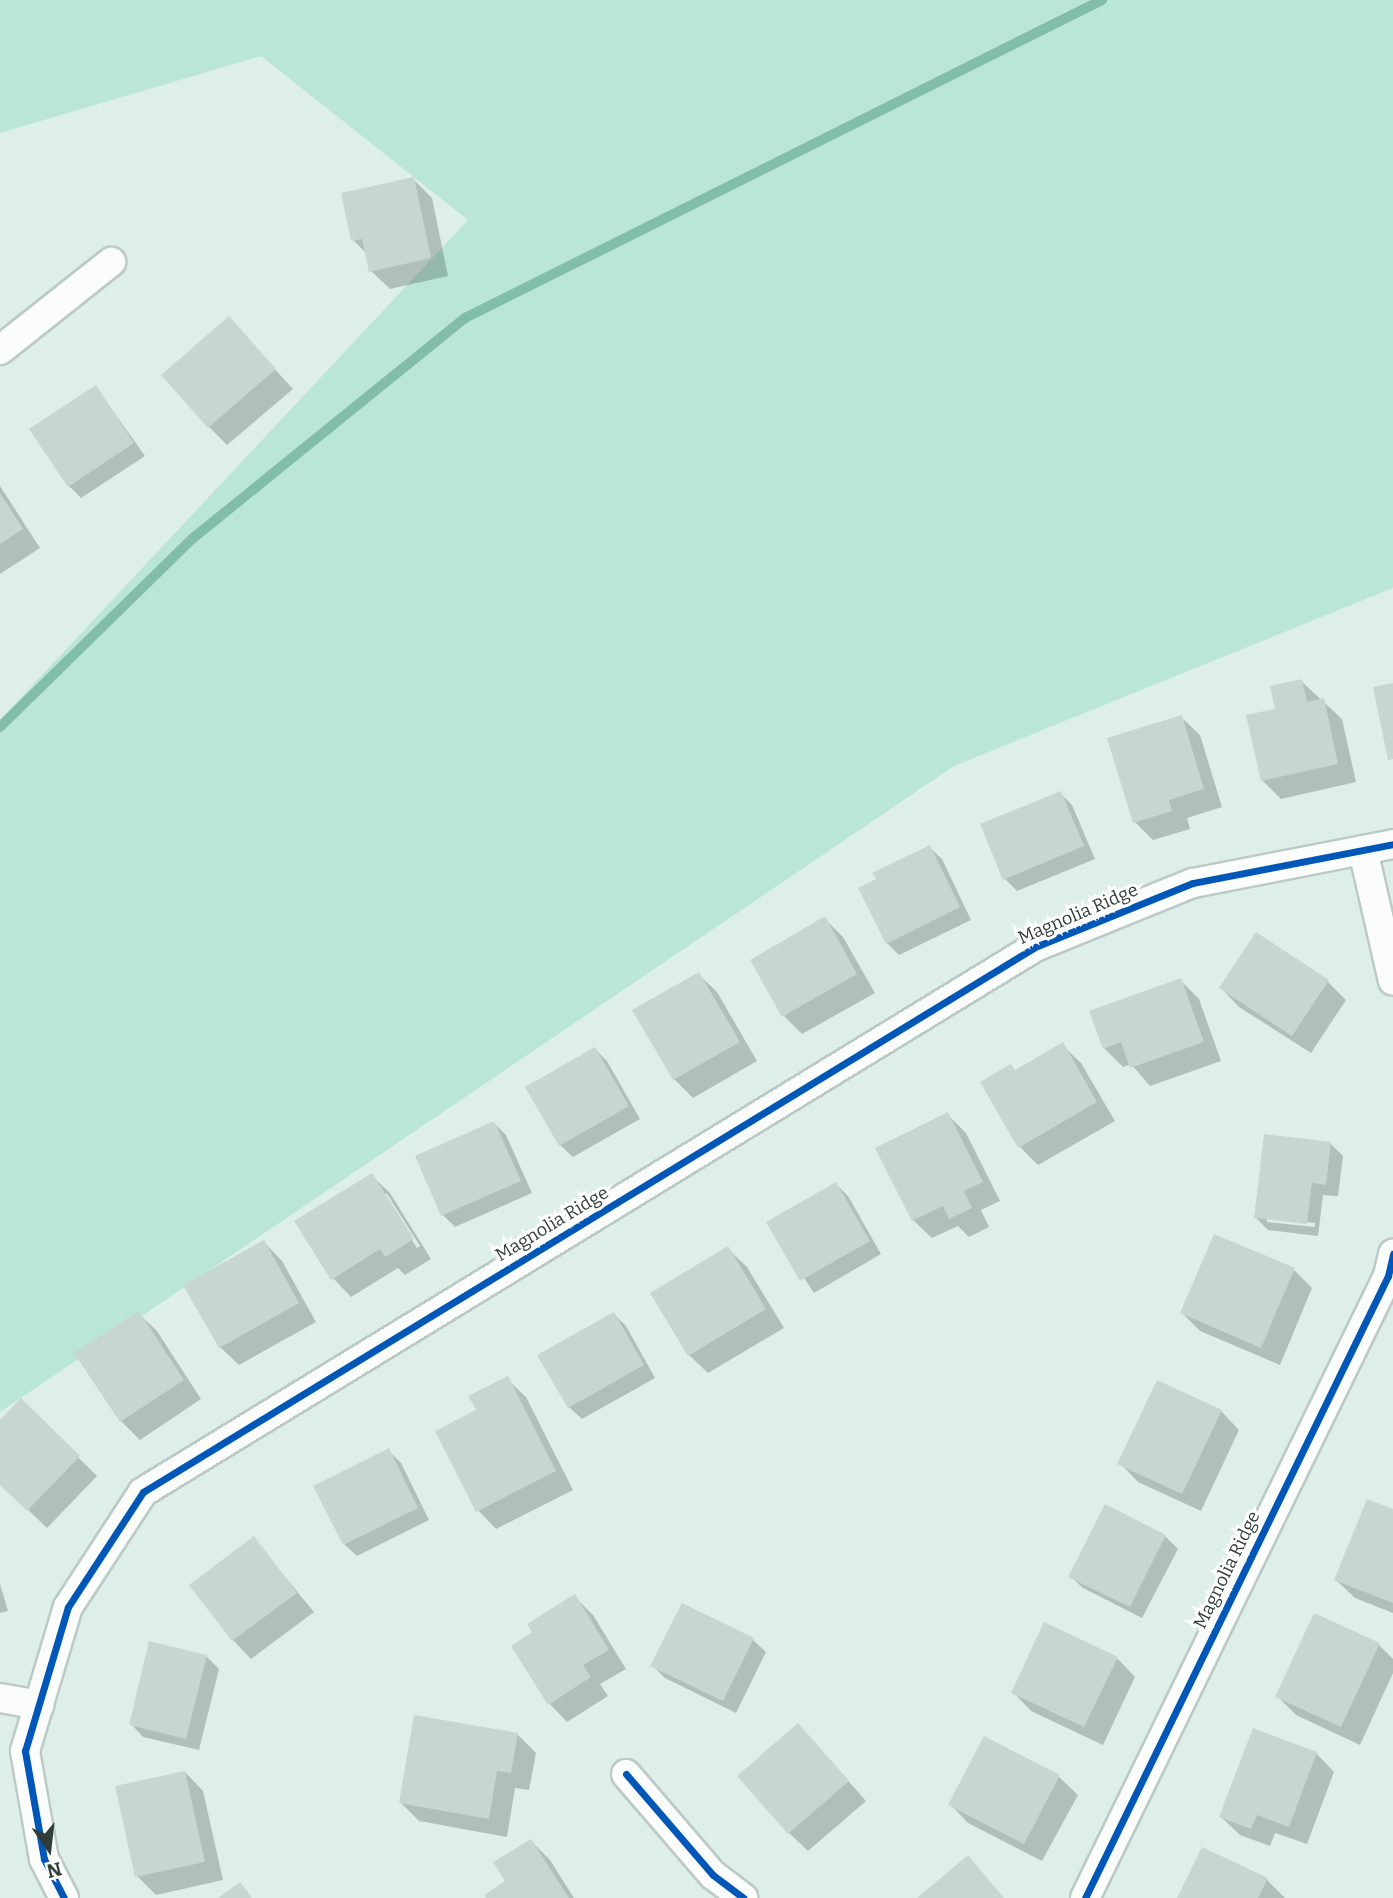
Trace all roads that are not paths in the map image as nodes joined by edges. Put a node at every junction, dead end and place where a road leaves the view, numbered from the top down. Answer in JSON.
{"nodes":[{"id":1,"x":111,"y":262,"type":"dead end"},
{"id":2,"x":0,"y":350,"type":"edge"},
{"id":3,"x":1393,"y":844,"type":"edge"},
{"id":4,"x":1363,"y":850,"type":"junction"},
{"id":5,"x":1393,"y":981,"type":"edge"},
{"id":6,"x":1393,"y":1254,"type":"edge"},
{"id":7,"x":0,"y":1698,"type":"edge"},
{"id":8,"x":39,"y":1705,"type":"junction"},
{"id":9,"x":626,"y":1774,"type":"dead end"},
{"id":10,"x":64,"y":1898,"type":"edge"},
{"id":11,"x":743,"y":1898,"type":"edge"},
{"id":12,"x":1085,"y":1898,"type":"edge"}],
"edges":[{"from":1,"to":2,"type":"street"},
{"from":3,"to":4,"type":"street","name":"Magnolia Ridge"},
{"from":4,"to":5,"type":"street"},
{"from":4,"to":8,"type":"street","name":"Magnolia Ridge"},
{"from":6,"to":12,"type":"street","name":"Magnolia Ridge"},
{"from":7,"to":8,"type":"street"},
{"from":8,"to":10,"type":"street","name":"Magnolia Ridge"},
{"from":9,"to":11,"type":"street"}]}
